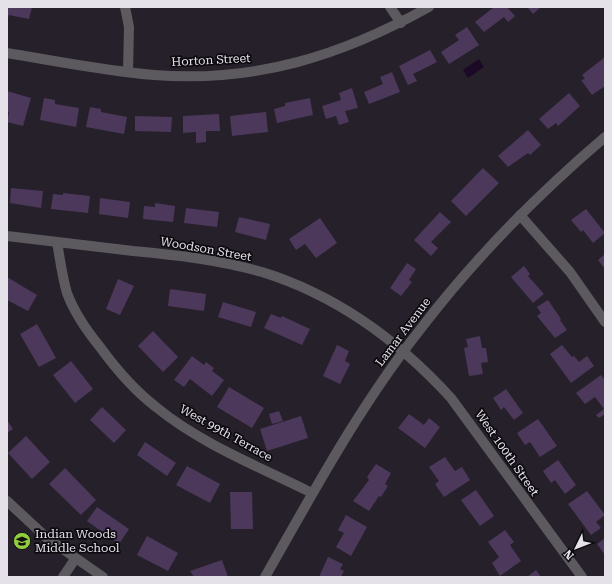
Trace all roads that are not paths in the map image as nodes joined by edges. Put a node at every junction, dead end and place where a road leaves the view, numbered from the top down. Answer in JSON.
{"nodes":[{"id":1,"x":125,"y":7,"type":"edge"},
{"id":2,"x":390,"y":7,"type":"edge"},
{"id":3,"x":429,"y":7,"type":"edge"},
{"id":4,"x":400,"y":23,"type":"junction"},
{"id":5,"x":7,"y":53,"type":"edge"},
{"id":6,"x":128,"y":72,"type":"junction"},
{"id":7,"x":605,"y":137,"type":"edge"},
{"id":8,"x":520,"y":215,"type":"junction"},
{"id":9,"x":7,"y":236,"type":"edge"},
{"id":10,"x":57,"y":242,"type":"junction"},
{"id":11,"x":605,"y":322,"type":"edge"},
{"id":12,"x":404,"y":351,"type":"junction"},
{"id":13,"x":312,"y":493,"type":"junction"},
{"id":14,"x":7,"y":501,"type":"edge"},
{"id":15,"x":75,"y":558,"type":"junction"},
{"id":16,"x":63,"y":577,"type":"edge"},
{"id":17,"x":103,"y":577,"type":"edge"},
{"id":18,"x":265,"y":577,"type":"edge"},
{"id":19,"x":582,"y":577,"type":"edge"}],
"edges":[{"from":1,"to":6,"type":"street"},
{"from":2,"to":4,"type":"street"},
{"from":3,"to":4,"type":"street","name":"Horton Street"},
{"from":4,"to":6,"type":"street","name":"Horton Street"},
{"from":5,"to":6,"type":"street","name":"Horton Street"},
{"from":7,"to":8,"type":"street","name":"Lamar Avenue"},
{"from":8,"to":11,"type":"street"},
{"from":8,"to":12,"type":"street","name":"Lamar Avenue"},
{"from":9,"to":10,"type":"street","name":"Woodson Street"},
{"from":10,"to":12,"type":"street","name":"Woodson Street"},
{"from":10,"to":13,"type":"street","name":"West 99th Terrace"},
{"from":12,"to":13,"type":"street","name":"Lamar Avenue"},
{"from":12,"to":19,"type":"street","name":"West 100th Street"},
{"from":13,"to":18,"type":"street","name":"Lamar Avenue"},
{"from":14,"to":15,"type":"street"},
{"from":15,"to":16,"type":"street"},
{"from":15,"to":17,"type":"street"}]}
